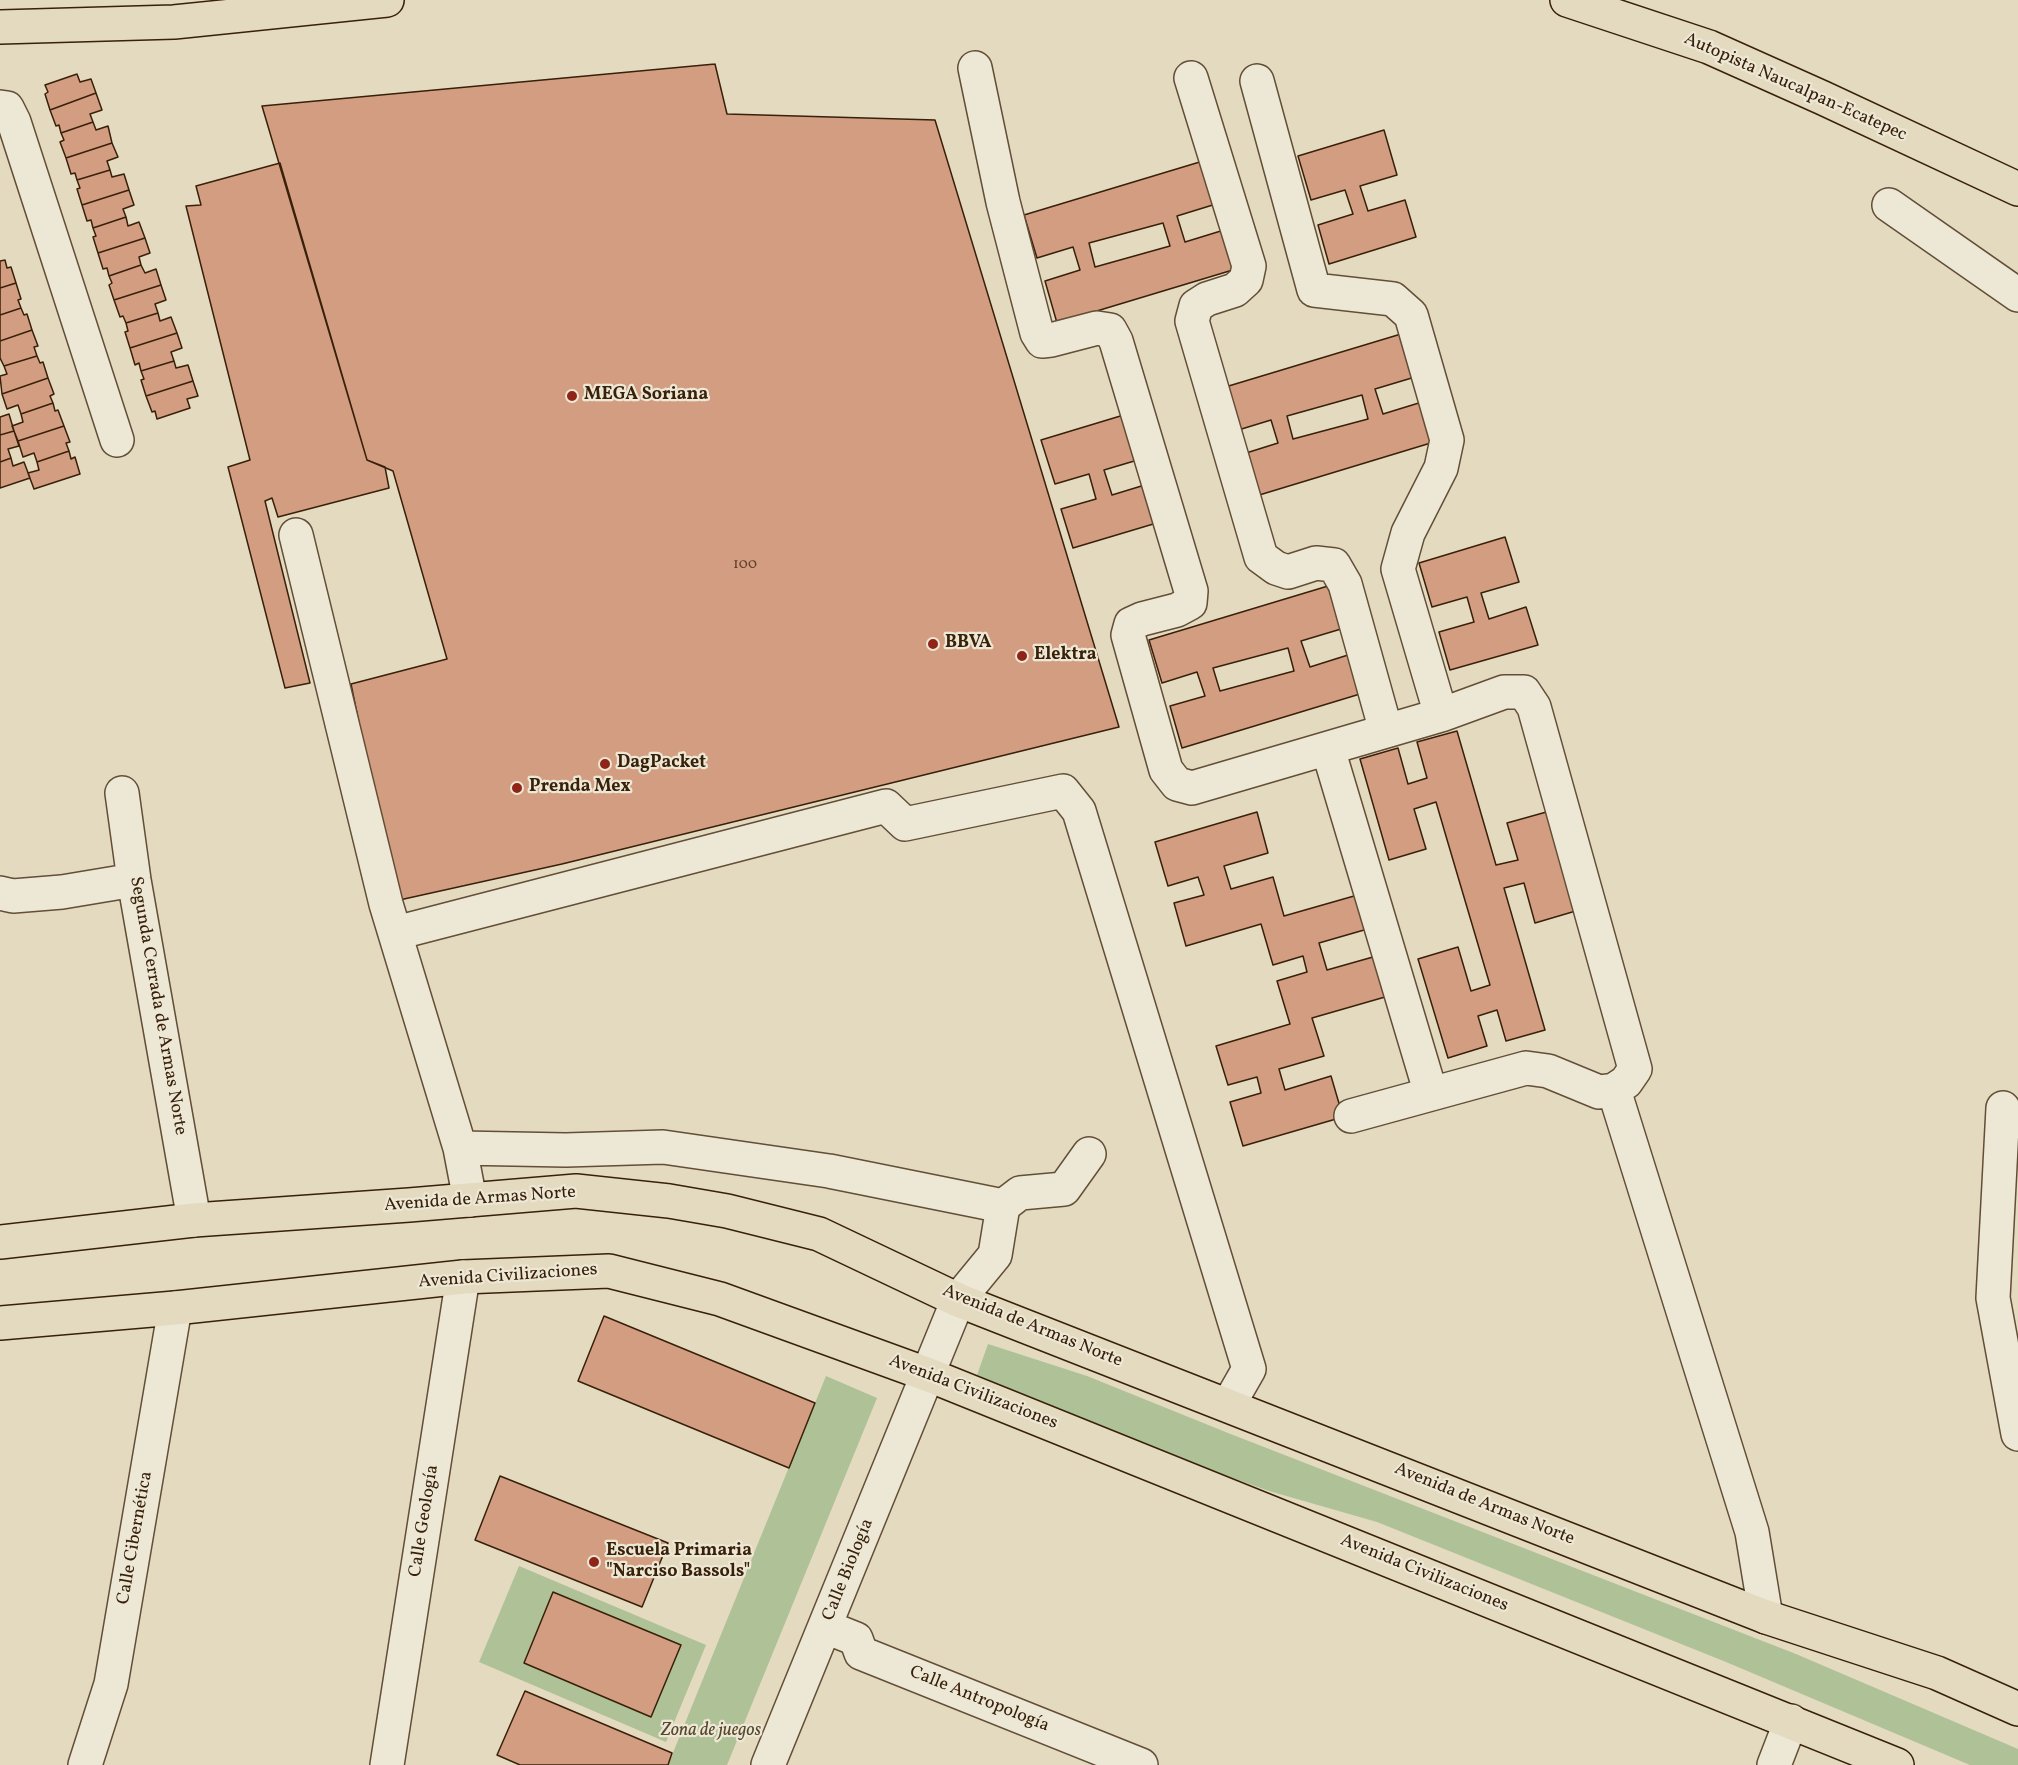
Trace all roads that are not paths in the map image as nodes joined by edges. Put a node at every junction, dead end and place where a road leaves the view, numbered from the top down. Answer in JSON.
{"nodes":[{"id":1,"x":387,"y":0,"type":"edge"},
{"id":2,"x":1567,"y":0,"type":"edge"},
{"id":3,"x":0,"y":27,"type":"edge"},
{"id":4,"x":975,"y":68,"type":"dead end"},
{"id":5,"x":1191,"y":78,"type":"dead end"},
{"id":6,"x":1257,"y":81,"type":"dead end"},
{"id":7,"x":0,"y":107,"type":"edge"},
{"id":8,"x":2018,"y":189,"type":"edge"},
{"id":9,"x":1889,"y":205,"type":"dead end"},
{"id":10,"x":2018,"y":295,"type":"edge"},
{"id":11,"x":117,"y":440,"type":"dead end"},
{"id":12,"x":296,"y":535,"type":"dead end"},
{"id":13,"x":1441,"y":715,"type":"junction"},
{"id":14,"x":1386,"y":731,"type":"junction"},
{"id":15,"x":1328,"y":749,"type":"junction"},
{"id":16,"x":122,"y":792,"type":"dead end"},
{"id":17,"x":135,"y":880,"type":"junction"},
{"id":18,"x":0,"y":893,"type":"edge"},
{"id":19,"x":396,"y":933,"type":"junction"},
{"id":20,"x":1614,"y":1090,"type":"junction"},
{"id":21,"x":1431,"y":1095,"type":"junction"},
{"id":22,"x":2003,"y":1108,"type":"dead end"},
{"id":23,"x":1351,"y":1116,"type":"dead end"},
{"id":24,"x":460,"y":1148,"type":"junction"},
{"id":25,"x":1089,"y":1154,"type":"dead end"},
{"id":26,"x":470,"y":1200,"type":"junction"},
{"id":27,"x":1003,"y":1206,"type":"junction"},
{"id":28,"x":194,"y":1220,"type":"junction"},
{"id":29,"x":0,"y":1242,"type":"edge"},
{"id":30,"x":463,"y":1277,"type":"junction"},
{"id":31,"x":958,"y":1299,"type":"junction"},
{"id":32,"x":175,"y":1308,"type":"junction"},
{"id":33,"x":0,"y":1323,"type":"edge"},
{"id":34,"x":929,"y":1375,"type":"junction"},
{"id":35,"x":1229,"y":1404,"type":"junction"},
{"id":36,"x":2018,"y":1434,"type":"edge"},
{"id":37,"x":1766,"y":1617,"type":"junction"},
{"id":38,"x":826,"y":1627,"type":"junction"},
{"id":39,"x":2018,"y":1709,"type":"edge"},
{"id":40,"x":1791,"y":1721,"type":"junction"},
{"id":41,"x":84,"y":1765,"type":"edge"},
{"id":42,"x":387,"y":1765,"type":"edge"},
{"id":43,"x":768,"y":1765,"type":"edge"},
{"id":44,"x":1141,"y":1765,"type":"edge"},
{"id":45,"x":1774,"y":1765,"type":"edge"},
{"id":46,"x":1897,"y":1765,"type":"edge"}],
"edges":[{"from":1,"to":3,"type":"main road"},
{"from":2,"to":8,"type":"main road","name":"Autopista Naucalpan-Ecatepec"},
{"from":4,"to":15,"type":"street"},
{"from":5,"to":14,"type":"street"},
{"from":6,"to":13,"type":"street"},
{"from":7,"to":11,"type":"street"},
{"from":9,"to":10,"type":"street"},
{"from":12,"to":19,"type":"street"},
{"from":13,"to":14,"type":"street"},
{"from":13,"to":20,"type":"street"},
{"from":14,"to":15,"type":"street"},
{"from":15,"to":21,"type":"street"},
{"from":16,"to":17,"type":"street","name":"Segunda Cerrada de Armas Norte"},
{"from":17,"to":18,"type":"street"},
{"from":17,"to":28,"type":"street","name":"Segunda Cerrada de Armas Norte"},
{"from":19,"to":24,"type":"street"},
{"from":19,"to":35,"type":"street"},
{"from":20,"to":21,"type":"street"},
{"from":20,"to":37,"type":"street"},
{"from":21,"to":23,"type":"street"},
{"from":22,"to":36,"type":"street"},
{"from":24,"to":26,"type":"street"},
{"from":24,"to":27,"type":"street"},
{"from":25,"to":27,"type":"street"},
{"from":26,"to":28,"type":"main road","name":"Avenida de Armas Norte"},
{"from":26,"to":31,"type":"main road","name":"Avenida de Armas Norte"},
{"from":27,"to":31,"type":"street","name":"Calle Biología"},
{"from":28,"to":29,"type":"main road","name":"Avenida de Armas Norte"},
{"from":30,"to":32,"type":"main road","name":"Avenida Civilizaciones"},
{"from":30,"to":34,"type":"main road","name":"Avenida Civilizaciones"},
{"from":30,"to":42,"type":"street","name":"Calle Geología"},
{"from":31,"to":34,"type":"street","name":"Calle Biología"},
{"from":31,"to":35,"type":"main road","name":"Avenida de Armas Norte"},
{"from":32,"to":33,"type":"main road","name":"Avenida Civilizaciones"},
{"from":32,"to":41,"type":"street","name":"Calle Cibernética"},
{"from":34,"to":38,"type":"street","name":"Calle Biología"},
{"from":34,"to":40,"type":"main road","name":"Avenida Civilizaciones"},
{"from":35,"to":37,"type":"main road","name":"Avenida de Armas Norte"},
{"from":37,"to":39,"type":"main road","name":"Avenida de Armas Norte"},
{"from":38,"to":43,"type":"street","name":"Calle Biología"},
{"from":38,"to":44,"type":"street","name":"Calle Antropología"},
{"from":40,"to":45,"type":"street"},
{"from":40,"to":46,"type":"main road","name":"Avenida Civilizaciones"}]}
